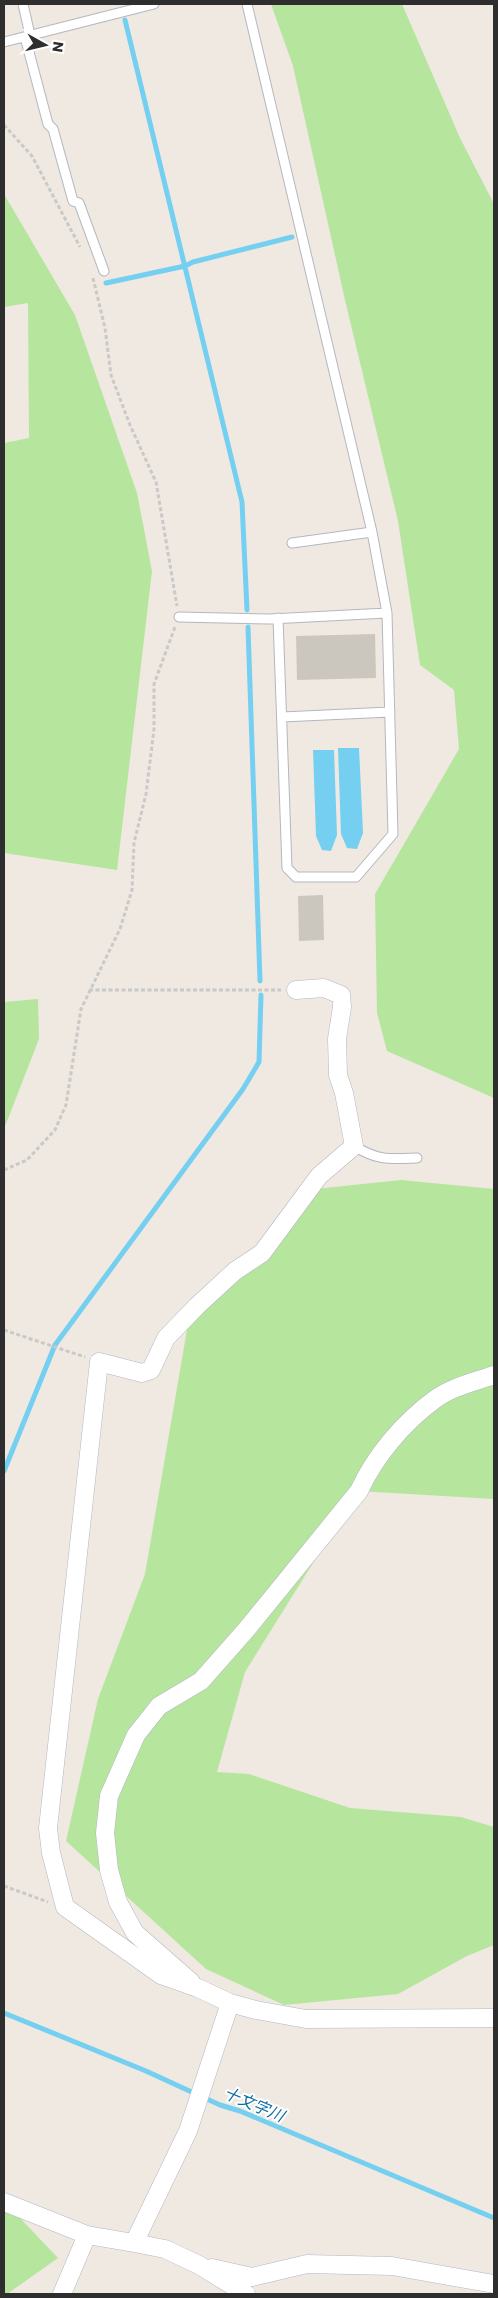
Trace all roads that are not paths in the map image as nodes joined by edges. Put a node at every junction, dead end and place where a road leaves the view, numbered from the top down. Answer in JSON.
{"nodes":[{"id":1,"x":23,"y":4,"type":"edge"},
{"id":2,"x":154,"y":4,"type":"edge"},
{"id":3,"x":247,"y":4,"type":"edge"},
{"id":4,"x":28,"y":36,"type":"junction"},
{"id":5,"x":4,"y":42,"type":"edge"},
{"id":6,"x":104,"y":271,"type":"dead end"},
{"id":7,"x":372,"y":532,"type":"junction"},
{"id":8,"x":292,"y":543,"type":"dead end"},
{"id":9,"x":387,"y":613,"type":"junction"},
{"id":10,"x":179,"y":617,"type":"road end"},
{"id":11,"x":278,"y":618,"type":"junction"},
{"id":12,"x":390,"y":712,"type":"junction"},
{"id":13,"x":282,"y":717,"type":"junction"},
{"id":14,"x":296,"y":990,"type":"road end"},
{"id":15,"x":354,"y":1146,"type":"junction"},
{"id":16,"x":418,"y":1158,"type":"dead end"},
{"id":17,"x":494,"y":1375,"type":"edge"},
{"id":18,"x":198,"y":1988,"type":"junction"},
{"id":19,"x":230,"y":2003,"type":"junction"},
{"id":20,"x":494,"y":2018,"type":"edge"},
{"id":21,"x":4,"y":2202,"type":"edge"},
{"id":22,"x":87,"y":2235,"type":"junction"},
{"id":23,"x":134,"y":2243,"type":"junction"},
{"id":24,"x":199,"y":2265,"type":"junction"},
{"id":25,"x":494,"y":2284,"type":"edge"},
{"id":26,"x":62,"y":2294,"type":"edge"},
{"id":27,"x":246,"y":2294,"type":"edge"}],
"edges":[{"from":1,"to":4,"type":"lane"},
{"from":2,"to":4,"type":"lane"},
{"from":3,"to":7,"type":"lane"},
{"from":4,"to":5,"type":"lane"},
{"from":4,"to":6,"type":"lane"},
{"from":7,"to":8,"type":"lane"},
{"from":7,"to":9,"type":"lane"},
{"from":9,"to":11,"type":"lane"},
{"from":9,"to":12,"type":"lane"},
{"from":10,"to":11,"type":"lane"},
{"from":11,"to":13,"type":"lane"},
{"from":12,"to":13,"type":"lane"},
{"from":12,"to":13,"type":"lane"},
{"from":14,"to":15,"type":"street"},
{"from":15,"to":16,"type":"lane"},
{"from":15,"to":18,"type":"street"},
{"from":17,"to":18,"type":"street"},
{"from":18,"to":19,"type":"street"},
{"from":19,"to":20,"type":"street"},
{"from":19,"to":23,"type":"street"},
{"from":21,"to":22,"type":"street"},
{"from":22,"to":23,"type":"street"},
{"from":22,"to":26,"type":"street"},
{"from":23,"to":24,"type":"street"},
{"from":24,"to":25,"type":"street"},
{"from":24,"to":27,"type":"street"}]}
